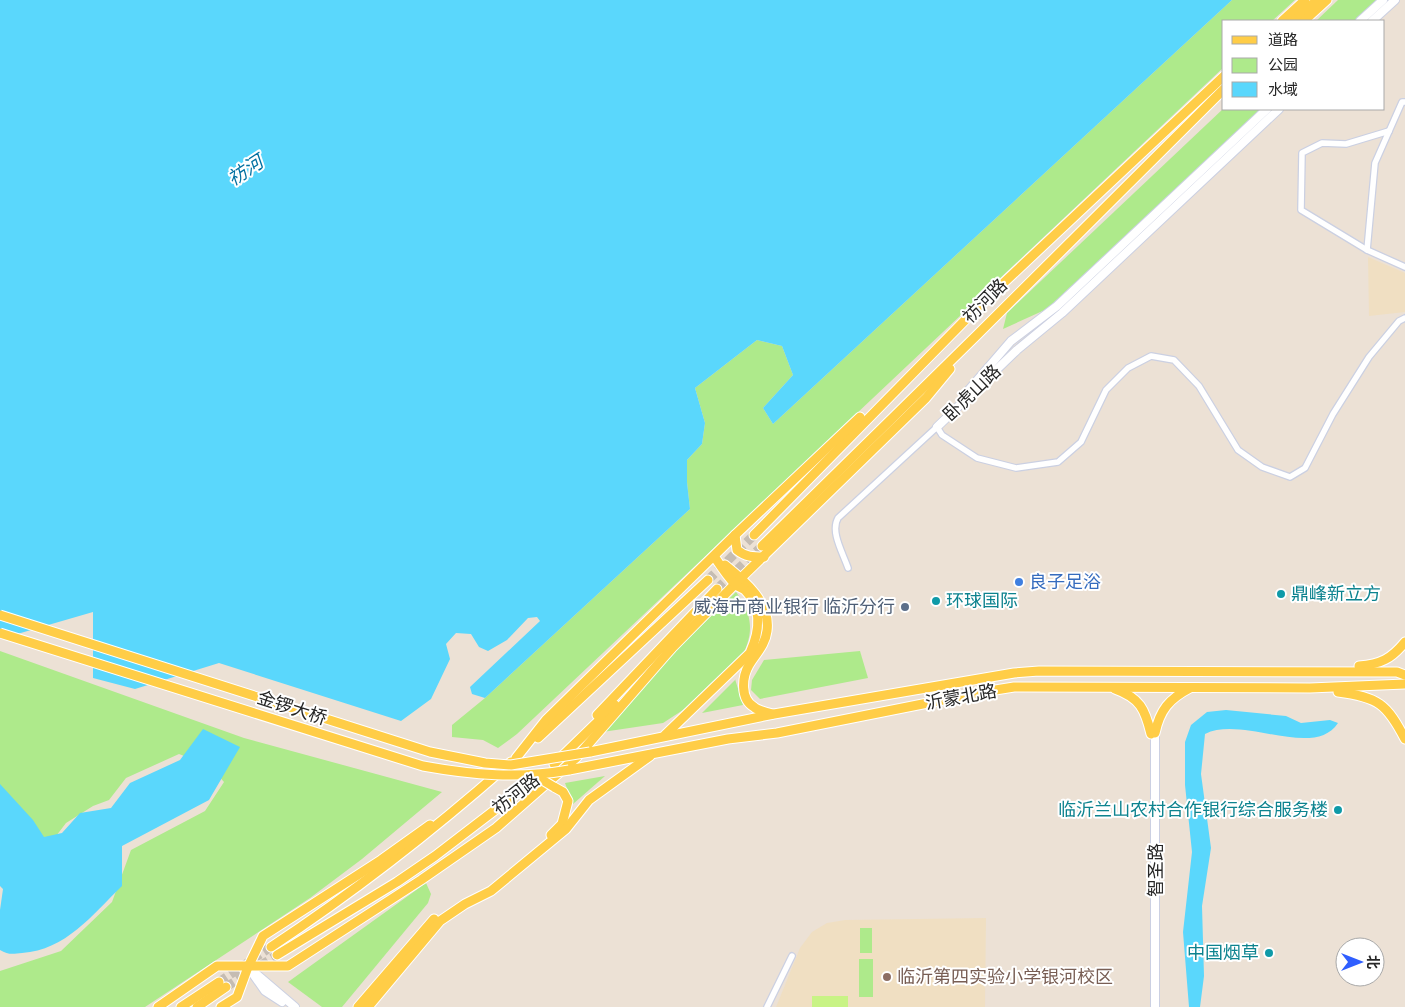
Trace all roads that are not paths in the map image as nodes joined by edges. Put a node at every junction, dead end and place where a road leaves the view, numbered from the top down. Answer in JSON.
{"nodes":[{"id":1,"x":1305,"y":0,"type":"edge"},
{"id":2,"x":1317,"y":0,"type":"edge"},
{"id":3,"x":1327,"y":0,"type":"edge"},
{"id":4,"x":1382,"y":0,"type":"edge"},
{"id":5,"x":1394,"y":0,"type":"edge"},
{"id":6,"x":1283,"y":20,"type":"edge"},
{"id":7,"x":1295,"y":20,"type":"edge"},
{"id":8,"x":1305,"y":20,"type":"edge"},
{"id":9,"x":1361,"y":20,"type":"edge"},
{"id":10,"x":1373,"y":20,"type":"edge"},
{"id":11,"x":1222,"y":78,"type":"edge"},
{"id":12,"x":1222,"y":91,"type":"edge"},
{"id":13,"x":1405,"y":102,"type":"edge"},
{"id":14,"x":1266,"y":110,"type":"edge"},
{"id":15,"x":1278,"y":110,"type":"edge"},
{"id":16,"x":1389,"y":131,"type":"junction"},
{"id":17,"x":1367,"y":250,"type":"junction"},
{"id":18,"x":1405,"y":266,"type":"edge"},
{"id":19,"x":980,"y":305,"type":"junction"},
{"id":20,"x":1405,"y":318,"type":"edge"},
{"id":21,"x":978,"y":335,"type":"junction"},
{"id":22,"x":937,"y":427,"type":"junction"},
{"id":23,"x":735,"y":534,"type":"junction"},
{"id":24,"x":754,"y":535,"type":"tunnel mouth"},
{"id":25,"x":762,"y":546,"type":"tunnel mouth"},
{"id":26,"x":714,"y":556,"type":"junction"},
{"id":27,"x":764,"y":557,"type":"junction"},
{"id":28,"x":848,"y":568,"type":"dead end"},
{"id":29,"x":708,"y":580,"type":"tunnel mouth"},
{"id":30,"x":738,"y":581,"type":"junction"},
{"id":31,"x":717,"y":589,"type":"tunnel mouth"},
{"id":32,"x":0,"y":615,"type":"edge"},
{"id":33,"x":0,"y":633,"type":"edge"},
{"id":34,"x":1405,"y":642,"type":"edge"},
{"id":35,"x":671,"y":649,"type":"junction"},
{"id":36,"x":1320,"y":671,"type":"junction"},
{"id":37,"x":1405,"y":675,"type":"edge"},
{"id":38,"x":1405,"y":684,"type":"edge"},
{"id":39,"x":1192,"y":686,"type":"junction"},
{"id":40,"x":1110,"y":687,"type":"junction"},
{"id":41,"x":1310,"y":688,"type":"junction"},
{"id":42,"x":774,"y":714,"type":"junction"},
{"id":43,"x":1153,"y":733,"type":"junction"},
{"id":44,"x":664,"y":736,"type":"junction"},
{"id":45,"x":1405,"y":739,"type":"edge"},
{"id":46,"x":590,"y":752,"type":"joint"},
{"id":47,"x":652,"y":755,"type":"junction"},
{"id":48,"x":516,"y":758,"type":"junction"},
{"id":49,"x":554,"y":764,"type":"junction"},
{"id":50,"x":534,"y":775,"type":"junction"},
{"id":51,"x":524,"y":776,"type":"joint"},
{"id":52,"x":473,"y":795,"type":"junction"},
{"id":53,"x":483,"y":819,"type":"junction"},
{"id":54,"x":422,"y":880,"type":"junction"},
{"id":55,"x":792,"y":956,"type":"dead end"},
{"id":56,"x":248,"y":967,"type":"junction"},
{"id":57,"x":361,"y":1006,"type":"edge"},
{"id":58,"x":158,"y":1007,"type":"edge"},
{"id":59,"x":181,"y":1007,"type":"edge"},
{"id":60,"x":197,"y":1007,"type":"edge"},
{"id":61,"x":221,"y":1007,"type":"edge"},
{"id":62,"x":288,"y":1007,"type":"edge"},
{"id":63,"x":295,"y":1007,"type":"edge"},
{"id":64,"x":767,"y":1007,"type":"edge"},
{"id":65,"x":1151,"y":1007,"type":"edge"},
{"id":66,"x":1155,"y":1007,"type":"edge"}],
"edges":[{"from":1,"to":6,"type":"main road"},
{"from":2,"to":7,"type":"main road"},
{"from":3,"to":8,"type":"main road"},
{"from":4,"to":9,"type":"street"},
{"from":5,"to":10,"type":"street"},
{"from":11,"to":19,"type":"main road","name":"祊河路"},
{"from":12,"to":21,"type":"main road","name":"祊河路"},
{"from":13,"to":16,"type":"street"},
{"from":14,"to":22,"type":"street","name":"卧虎山路"},
{"from":15,"to":22,"type":"street","name":"卧虎山路"},
{"from":16,"to":17,"type":"street"},
{"from":16,"to":17,"type":"street"},
{"from":17,"to":18,"type":"street"},
{"from":19,"to":23,"type":"main road"},
{"from":19,"to":24,"type":"main road","name":"祊河路"},
{"from":20,"to":22,"type":"street"},
{"from":21,"to":25,"type":"main road","name":"祊河路"},
{"from":21,"to":27,"type":"main road"},
{"from":22,"to":28,"type":"street"},
{"from":23,"to":26,"type":"main road"},
{"from":23,"to":27,"type":"main road"},
{"from":26,"to":30,"type":"main road"},
{"from":26,"to":48,"type":"main road"},
{"from":27,"to":30,"type":"main road"},
{"from":29,"to":48,"type":"main road","name":"祊河路"},
{"from":30,"to":35,"type":"main road"},
{"from":30,"to":42,"type":"main road"},
{"from":30,"to":44,"type":"main road"},
{"from":31,"to":49,"type":"main road","name":"祊河路"},
{"from":32,"to":46,"type":"main road","name":"金锣大桥","bridge":true},
{"from":33,"to":51,"type":"main road","name":"金锣大桥","bridge":true},
{"from":34,"to":36,"type":"main road"},
{"from":35,"to":49,"type":"main road"},
{"from":35,"to":54,"type":"main road"},
{"from":36,"to":37,"type":"main road","name":"沂蒙北路"},
{"from":36,"to":42,"type":"main road","name":"沂蒙北路"},
{"from":38,"to":41,"type":"main road","name":"沂蒙北路"},
{"from":39,"to":40,"type":"main road","name":"沂蒙北路"},
{"from":39,"to":41,"type":"main road","name":"沂蒙北路"},
{"from":39,"to":43,"type":"main road"},
{"from":40,"to":43,"type":"main road"},
{"from":40,"to":47,"type":"main road","name":"沂蒙北路"},
{"from":41,"to":45,"type":"main road"},
{"from":42,"to":44,"type":"main road","name":"沂蒙北路"},
{"from":43,"to":65,"type":"street","name":"智圣路"},
{"from":43,"to":66,"type":"street","name":"智圣路"},
{"from":44,"to":46,"type":"main road","name":"沂蒙北路"},
{"from":47,"to":50,"type":"main road","name":"沂蒙北路","bridge":true},
{"from":47,"to":57,"type":"main road"},
{"from":48,"to":52,"type":"main road","name":"祊河路"},
{"from":49,"to":53,"type":"main road","name":"祊河路"},
{"from":50,"to":51,"type":"main road","name":"沂蒙北路","bridge":true},
{"from":50,"to":57,"type":"main road","bridge":true},
{"from":52,"to":53,"type":"main road","name":"祊河路"},
{"from":52,"to":56,"type":"main road","name":"祊河路"},
{"from":53,"to":54,"type":"main road"},
{"from":54,"to":56,"type":"main road"},
{"from":55,"to":64,"type":"street"},
{"from":56,"to":58,"type":"main road"},
{"from":56,"to":61,"type":"main road","name":"祊河路"},
{"from":56,"to":62,"type":"street"},
{"from":56,"to":63,"type":"street"},
{"from":59,"to":60,"type":"main road"}]}
